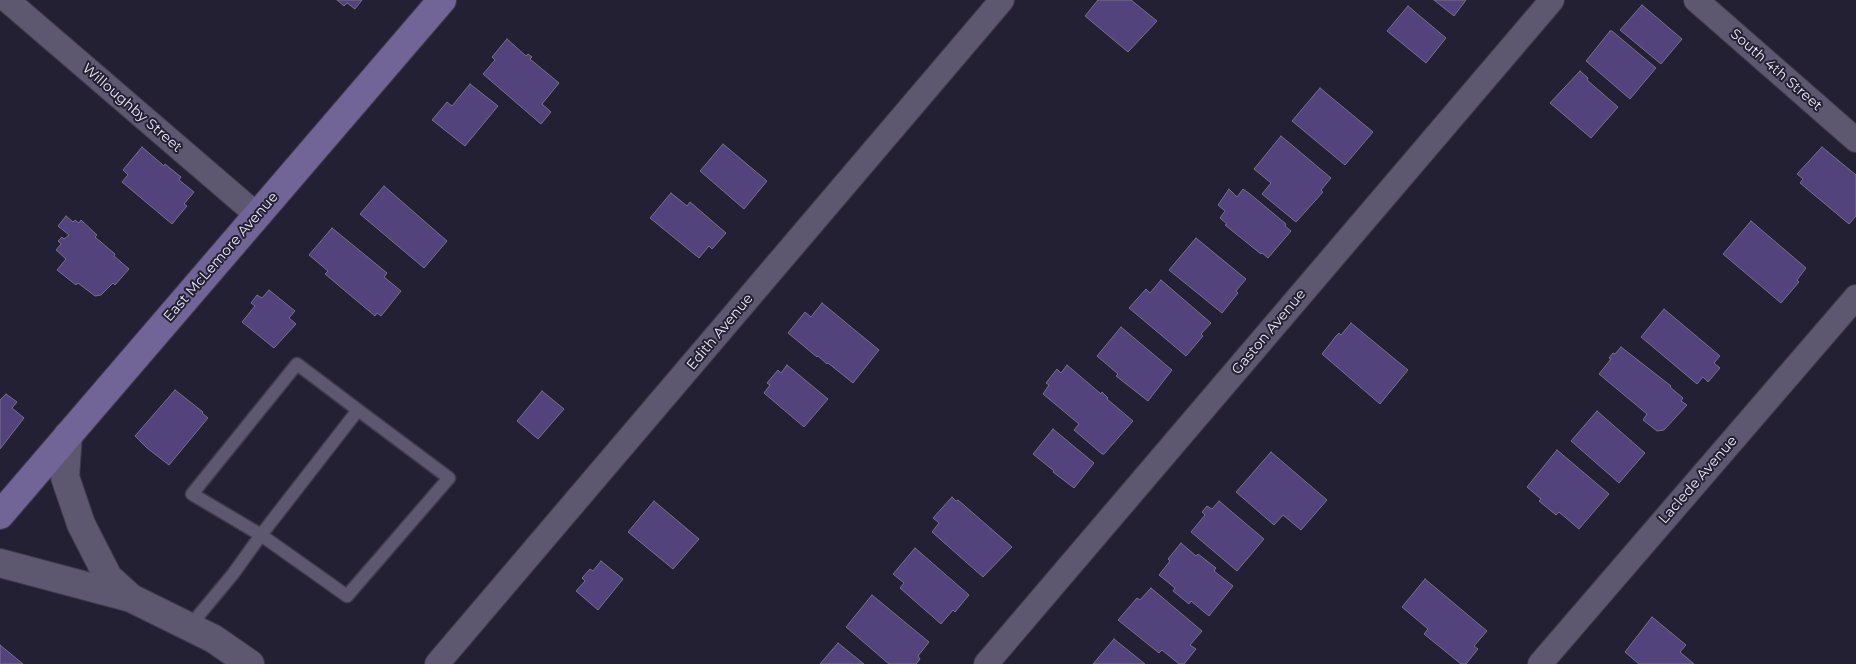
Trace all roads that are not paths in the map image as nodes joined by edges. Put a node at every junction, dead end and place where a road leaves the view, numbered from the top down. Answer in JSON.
{"nodes":[{"id":1,"x":7,"y":0,"type":"edge"},
{"id":2,"x":442,"y":0,"type":"edge"},
{"id":3,"x":1002,"y":0,"type":"edge"},
{"id":4,"x":1552,"y":0,"type":"edge"},
{"id":5,"x":1696,"y":0,"type":"edge"},
{"id":6,"x":1856,"y":140,"type":"edge"},
{"id":7,"x":257,"y":215,"type":"junction"},
{"id":8,"x":1856,"y":297,"type":"edge"},
{"id":9,"x":358,"y":410,"type":"junction"},
{"id":10,"x":68,"y":435,"type":"junction"},
{"id":11,"x":0,"y":515,"type":"edge"},
{"id":12,"x":261,"y":535,"type":"junction"},
{"id":13,"x":0,"y":563,"type":"edge"},
{"id":14,"x":131,"y":598,"type":"junction"},
{"id":15,"x":189,"y":627,"type":"junction"},
{"id":16,"x":250,"y":664,"type":"edge"},
{"id":17,"x":438,"y":664,"type":"edge"},
{"id":18,"x":986,"y":664,"type":"edge"},
{"id":19,"x":1540,"y":664,"type":"edge"}],
"edges":[{"from":1,"to":7,"type":"street","name":"Willoughby Street"},
{"from":2,"to":7,"type":"main road","name":"East McLemore Avenue"},
{"from":3,"to":17,"type":"street","name":"Edith Avenue"},
{"from":4,"to":18,"type":"street","name":"Gaston Avenue"},
{"from":5,"to":6,"type":"street","name":"South 4th Street"},
{"from":7,"to":10,"type":"main road","name":"East McLemore Avenue"},
{"from":8,"to":19,"type":"street","name":"Laclede Avenue"},
{"from":9,"to":12,"type":"lane"},
{"from":9,"to":12,"type":"lane"},
{"from":9,"to":12,"type":"lane"},
{"from":10,"to":11,"type":"main road","name":"East McLemore Avenue"},
{"from":10,"to":14,"type":"street"},
{"from":12,"to":15,"type":"lane"},
{"from":13,"to":14,"type":"street"},
{"from":14,"to":15,"type":"street"},
{"from":15,"to":16,"type":"street"}]}
